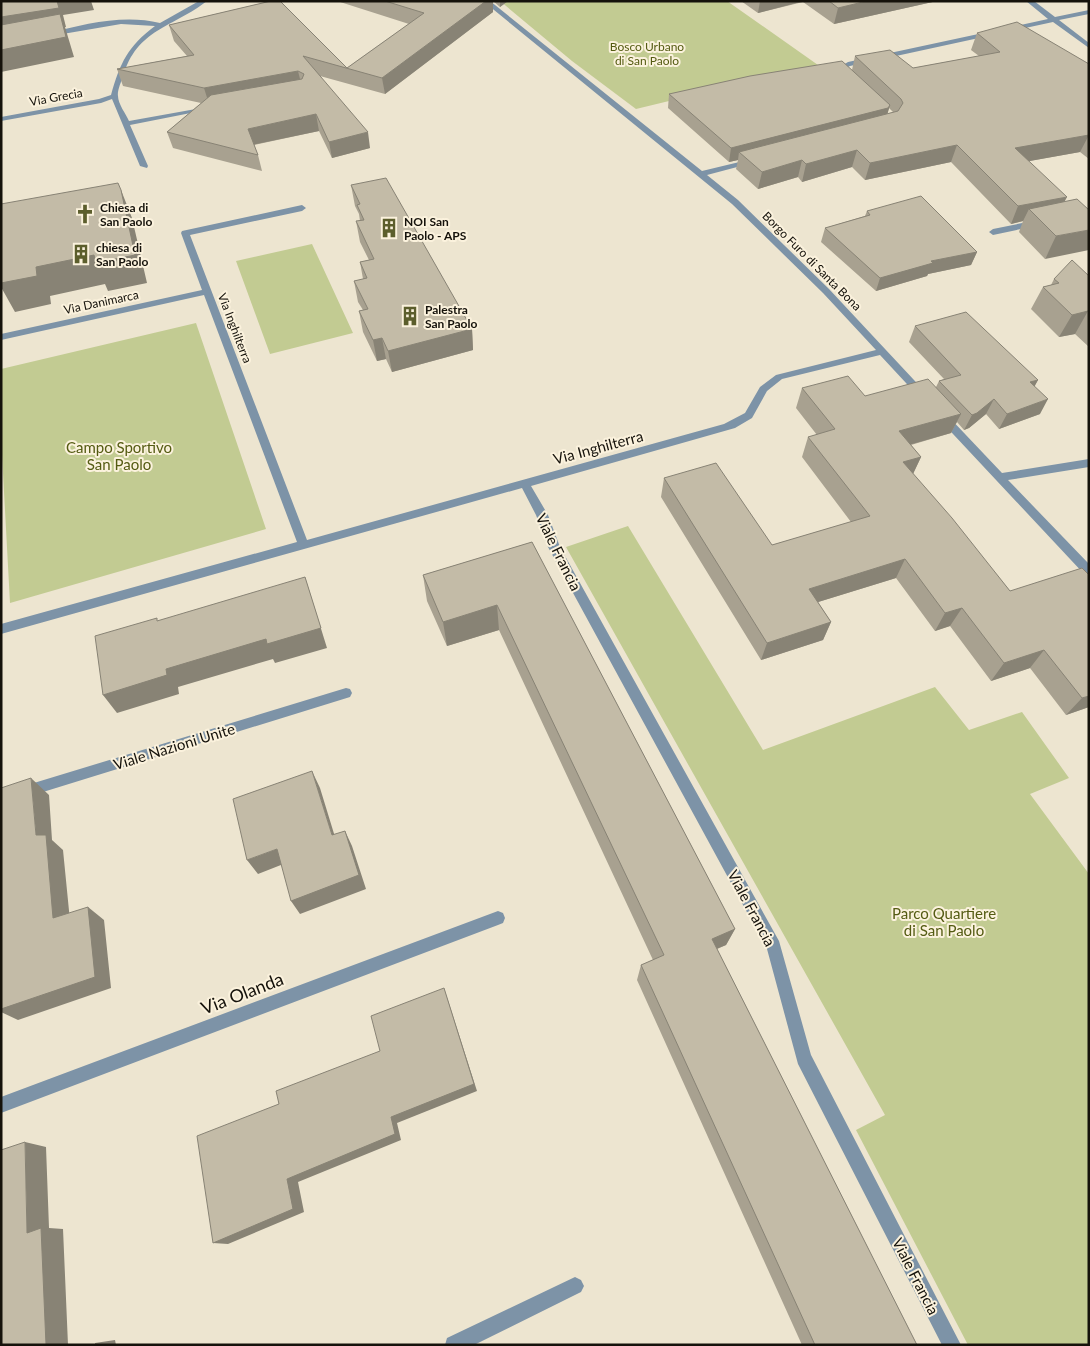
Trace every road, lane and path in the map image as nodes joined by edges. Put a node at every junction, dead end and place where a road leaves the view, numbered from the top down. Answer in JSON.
{"nodes":[{"id":1,"x":204,"y":1,"type":"edge"},
{"id":2,"x":486,"y":1,"type":"edge"},
{"id":3,"x":1029,"y":1,"type":"edge"},
{"id":4,"x":1089,"y":12,"type":"edge"},
{"id":5,"x":1054,"y":19,"type":"junction"},
{"id":6,"x":161,"y":24,"type":"junction"},
{"id":7,"x":39,"y":36,"type":"edge"},
{"id":8,"x":1089,"y":46,"type":"edge"},
{"id":9,"x":856,"y":84,"type":"edge"},
{"id":10,"x":114,"y":96,"type":"junction"},
{"id":11,"x":218,"y":107,"type":"edge"},
{"id":12,"x":1,"y":119,"type":"edge"},
{"id":13,"x":126,"y":124,"type":"junction"},
{"id":14,"x":758,"y":159,"type":"edge"},
{"id":15,"x":144,"y":166,"type":"dead end"},
{"id":16,"x":702,"y":174,"type":"junction"},
{"id":17,"x":302,"y":208,"type":"dead end"},
{"id":18,"x":1051,"y":220,"type":"edge"},
{"id":19,"x":994,"y":232,"type":"dead end"},
{"id":20,"x":206,"y":292,"type":"junction"},
{"id":21,"x":1,"y":336,"type":"edge"},
{"id":22,"x":881,"y":352,"type":"junction"},
{"id":23,"x":1089,"y":463,"type":"edge"},
{"id":24,"x":1000,"y":477,"type":"junction"},
{"id":25,"x":524,"y":483,"type":"junction"},
{"id":26,"x":302,"y":544,"type":"junction"},
{"id":27,"x":1089,"y":572,"type":"edge"},
{"id":28,"x":1,"y":629,"type":"edge"},
{"id":29,"x":346,"y":693,"type":"dead end"},
{"id":30,"x":1,"y":799,"type":"edge"},
{"id":31,"x":498,"y":918,"type":"dead end"},
{"id":32,"x":1,"y":1104,"type":"edge"},
{"id":33,"x":575,"y":1286,"type":"dead end"},
{"id":34,"x":454,"y":1345,"type":"edge"},
{"id":35,"x":952,"y":1345,"type":"edge"}],
"edges":[{"from":1,"to":6,"type":"street"},
{"from":2,"to":16,"type":"street","name":"Borgo Furo di Santa Bona"},
{"from":3,"to":5,"type":"street"},
{"from":4,"to":5,"type":"street"},
{"from":5,"to":8,"type":"street"},
{"from":5,"to":9,"type":"street"},
{"from":6,"to":7,"type":"street"},
{"from":6,"to":10,"type":"street"},
{"from":10,"to":12,"type":"street","name":"Via Grecia"},
{"from":10,"to":13,"type":"street"},
{"from":11,"to":13,"type":"street"},
{"from":13,"to":15,"type":"street"},
{"from":14,"to":16,"type":"street"},
{"from":16,"to":22,"type":"street","name":"Borgo Furo di Santa Bona"},
{"from":17,"to":20,"type":"street","name":"Via Inghilterra"},
{"from":18,"to":19,"type":"street"},
{"from":20,"to":21,"type":"street","name":"Via Danimarca"},
{"from":20,"to":26,"type":"street","name":"Via Inghilterra"},
{"from":22,"to":24,"type":"street","name":"Borgo Furo di Santa Bona"},
{"from":22,"to":25,"type":"street","name":"Via Inghilterra"},
{"from":23,"to":24,"type":"street"},
{"from":24,"to":27,"type":"street","name":"Borgo Furo di Santa Bona"},
{"from":25,"to":26,"type":"street","name":"Via Inghilterra"},
{"from":25,"to":35,"type":"street","name":"Viale Francia"},
{"from":26,"to":28,"type":"street","name":"Via Inghilterra"},
{"from":29,"to":30,"type":"street","name":"Viale Nazioni Unite"},
{"from":31,"to":32,"type":"street","name":"Via Olanda"},
{"from":33,"to":34,"type":"street"}]}
